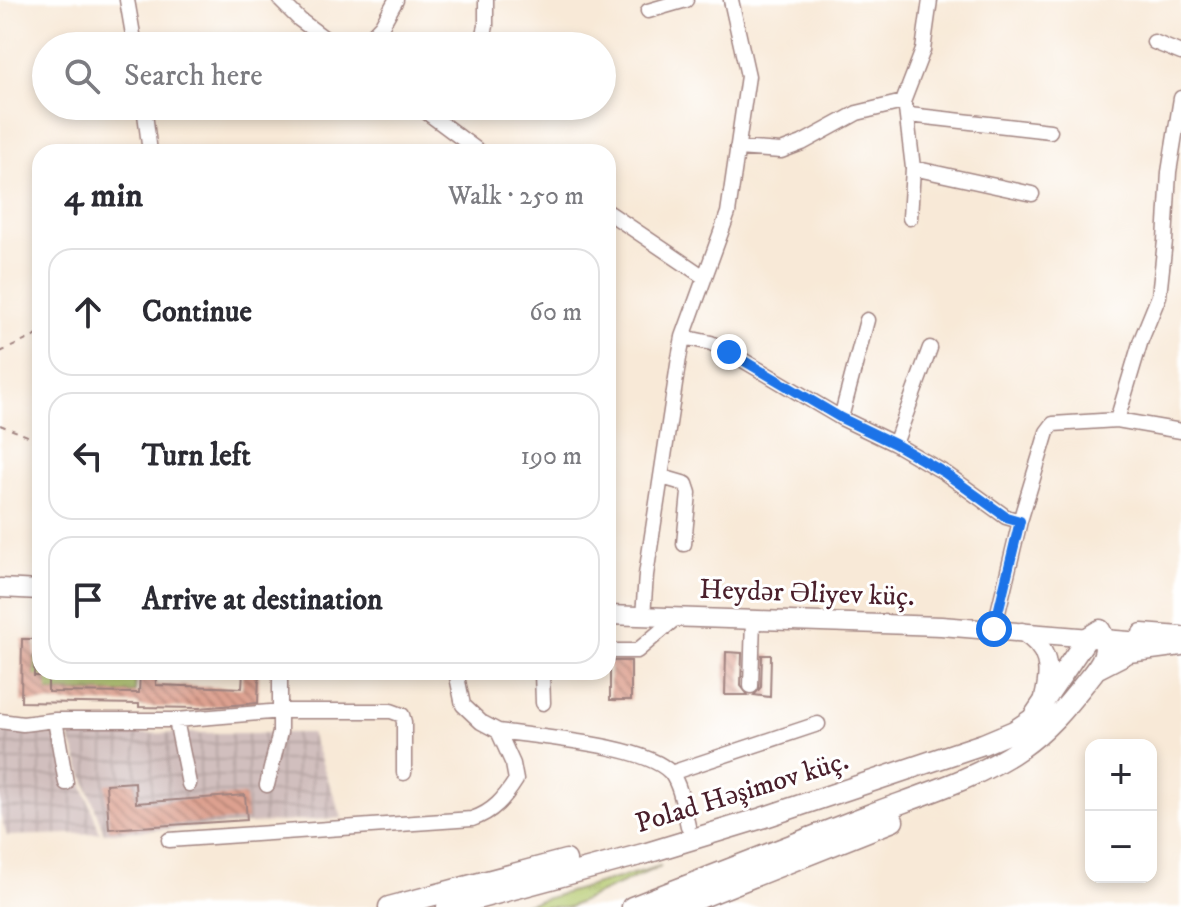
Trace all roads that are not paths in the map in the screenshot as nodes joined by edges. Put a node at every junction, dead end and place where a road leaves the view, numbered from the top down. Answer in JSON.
{"nodes":[{"id":1,"x":127,"y":0,"type":"edge"},
{"id":2,"x":280,"y":0,"type":"edge"},
{"id":3,"x":396,"y":0,"type":"edge"},
{"id":4,"x":486,"y":0,"type":"edge"},
{"id":5,"x":686,"y":0,"type":"edge"},
{"id":6,"x":731,"y":0,"type":"edge"},
{"id":7,"x":930,"y":0,"type":"edge"},
{"id":8,"x":648,"y":11,"type":"dead end"},
{"id":9,"x":133,"y":32,"type":"edge"},
{"id":10,"x":316,"y":32,"type":"edge"},
{"id":11,"x":375,"y":32,"type":"edge"},
{"id":12,"x":484,"y":32,"type":"edge"},
{"id":13,"x":1154,"y":42,"type":"dead end"},
{"id":14,"x":1181,"y":53,"type":"edge"},
{"id":15,"x":1181,"y":98,"type":"edge"},
{"id":16,"x":906,"y":109,"type":"junction"},
{"id":17,"x":146,"y":120,"type":"edge"},
{"id":18,"x":439,"y":120,"type":"edge"},
{"id":19,"x":1050,"y":131,"type":"dead end"},
{"id":20,"x":149,"y":144,"type":"edge"},
{"id":21,"x":470,"y":144,"type":"edge"},
{"id":22,"x":737,"y":148,"type":"junction"},
{"id":23,"x":913,"y":168,"type":"junction"},
{"id":24,"x":1032,"y":194,"type":"dead end"},
{"id":25,"x":616,"y":217,"type":"edge"},
{"id":26,"x":910,"y":218,"type":"dead end"},
{"id":27,"x":704,"y":277,"type":"junction"},
{"id":28,"x":867,"y":320,"type":"dead end"},
{"id":29,"x":683,"y":337,"type":"junction"},
{"id":30,"x":930,"y":348,"type":"dead end"},
{"id":31,"x":841,"y":418,"type":"junction"},
{"id":32,"x":1117,"y":420,"type":"junction"},
{"id":33,"x":1181,"y":431,"type":"edge"},
{"id":34,"x":895,"y":444,"type":"junction"},
{"id":35,"x":662,"y":477,"type":"junction"},
{"id":36,"x":1020,"y":521,"type":"junction"},
{"id":37,"x":684,"y":544,"type":"dead end"},
{"id":38,"x":0,"y":588,"type":"edge"},
{"id":39,"x":32,"y":590,"type":"edge"},
{"id":40,"x":616,"y":615,"type":"edge"},
{"id":41,"x":643,"y":616,"type":"junction"},
{"id":42,"x":677,"y":617,"type":"junction"},
{"id":43,"x":753,"y":619,"type":"junction"},
{"id":44,"x":1100,"y":630,"type":"junction"},
{"id":45,"x":1007,"y":631,"type":"junction"},
{"id":46,"x":1181,"y":636,"type":"edge"},
{"id":47,"x":1181,"y":645,"type":"edge"},
{"id":48,"x":616,"y":651,"type":"edge"},
{"id":49,"x":1096,"y":669,"type":"junction"},
{"id":50,"x":280,"y":680,"type":"edge"},
{"id":51,"x":458,"y":680,"type":"edge"},
{"id":52,"x":542,"y":680,"type":"edge"},
{"id":53,"x":751,"y":686,"type":"dead end"},
{"id":54,"x":543,"y":703,"type":"dead end"},
{"id":55,"x":1042,"y":705,"type":"junction"},
{"id":56,"x":282,"y":711,"type":"junction"},
{"id":57,"x":55,"y":720,"type":"junction"},
{"id":58,"x":176,"y":720,"type":"junction"},
{"id":59,"x":0,"y":721,"type":"edge"},
{"id":60,"x":818,"y":724,"type":"dead end"},
{"id":61,"x":498,"y":731,"type":"junction"},
{"id":62,"x":998,"y":763,"type":"junction"},
{"id":63,"x":921,"y":764,"type":"junction"},
{"id":64,"x":404,"y":773,"type":"dead end"},
{"id":65,"x":671,"y":773,"type":"junction"},
{"id":66,"x":66,"y":783,"type":"dead end"},
{"id":67,"x":189,"y":784,"type":"dead end"},
{"id":68,"x":267,"y":785,"type":"dead end"},
{"id":69,"x":688,"y":826,"type":"junction"},
{"id":70,"x":169,"y":840,"type":"dead end"},
{"id":71,"x":389,"y":907,"type":"edge"},
{"id":72,"x":447,"y":907,"type":"edge"},
{"id":73,"x":632,"y":907,"type":"edge"},
{"id":74,"x":677,"y":907,"type":"edge"}],
"edges":[{"from":1,"to":9,"type":"street"},
{"from":2,"to":10,"type":"street"},
{"from":3,"to":11,"type":"street"},
{"from":4,"to":12,"type":"street"},
{"from":5,"to":8,"type":"street"},
{"from":6,"to":22,"type":"street"},
{"from":7,"to":16,"type":"street"},
{"from":13,"to":14,"type":"street"},
{"from":15,"to":32,"type":"street"},
{"from":16,"to":19,"type":"street"},
{"from":16,"to":22,"type":"street"},
{"from":16,"to":23,"type":"street"},
{"from":17,"to":20,"type":"street"},
{"from":18,"to":21,"type":"street"},
{"from":22,"to":27,"type":"street"},
{"from":23,"to":24,"type":"street"},
{"from":23,"to":26,"type":"street"},
{"from":25,"to":27,"type":"street"},
{"from":27,"to":29,"type":"street"},
{"from":28,"to":31,"type":"street"},
{"from":29,"to":31,"type":"street"},
{"from":29,"to":35,"type":"street"},
{"from":30,"to":34,"type":"street"},
{"from":31,"to":34,"type":"street"},
{"from":32,"to":33,"type":"street"},
{"from":32,"to":36,"type":"street"},
{"from":34,"to":36,"type":"street"},
{"from":35,"to":37,"type":"street"},
{"from":35,"to":41,"type":"street"},
{"from":36,"to":45,"type":"street"},
{"from":38,"to":39,"type":"main road"},
{"from":40,"to":41,"type":"main road","name":"Heydər Əliyev küç."},
{"from":41,"to":42,"type":"main road","name":"Heydər Əliyev küç."},
{"from":42,"to":43,"type":"main road","name":"Heydər Əliyev küç."},
{"from":42,"to":48,"type":"street"},
{"from":43,"to":45,"type":"main road","name":"Heydər Əliyev küç."},
{"from":43,"to":53,"type":"street"},
{"from":44,"to":45,"type":"main road"},
{"from":44,"to":46,"type":"main road"},
{"from":44,"to":49,"type":"highway"},
{"from":44,"to":55,"type":"highway","name":"Polad Həşimov küç."},
{"from":45,"to":47,"type":"main road"},
{"from":45,"to":55,"type":"main road"},
{"from":47,"to":49,"type":"highway"},
{"from":49,"to":62,"type":"highway"},
{"from":50,"to":56,"type":"street"},
{"from":51,"to":61,"type":"street"},
{"from":52,"to":54,"type":"street"},
{"from":55,"to":63,"type":"highway","name":"Polad Həşimov küç."},
{"from":56,"to":58,"type":"street"},
{"from":56,"to":64,"type":"street"},
{"from":56,"to":68,"type":"street"},
{"from":57,"to":58,"type":"street"},
{"from":57,"to":59,"type":"street"},
{"from":57,"to":66,"type":"street"},
{"from":58,"to":67,"type":"street"},
{"from":60,"to":65,"type":"street"},
{"from":61,"to":65,"type":"street"},
{"from":61,"to":70,"type":"street"},
{"from":62,"to":73,"type":"highway"},
{"from":62,"to":74,"type":"highway"},
{"from":63,"to":69,"type":"highway"},
{"from":63,"to":72,"type":"highway","name":"Polad Həşimov küç."},
{"from":65,"to":69,"type":"street"},
{"from":69,"to":71,"type":"highway"}]}
